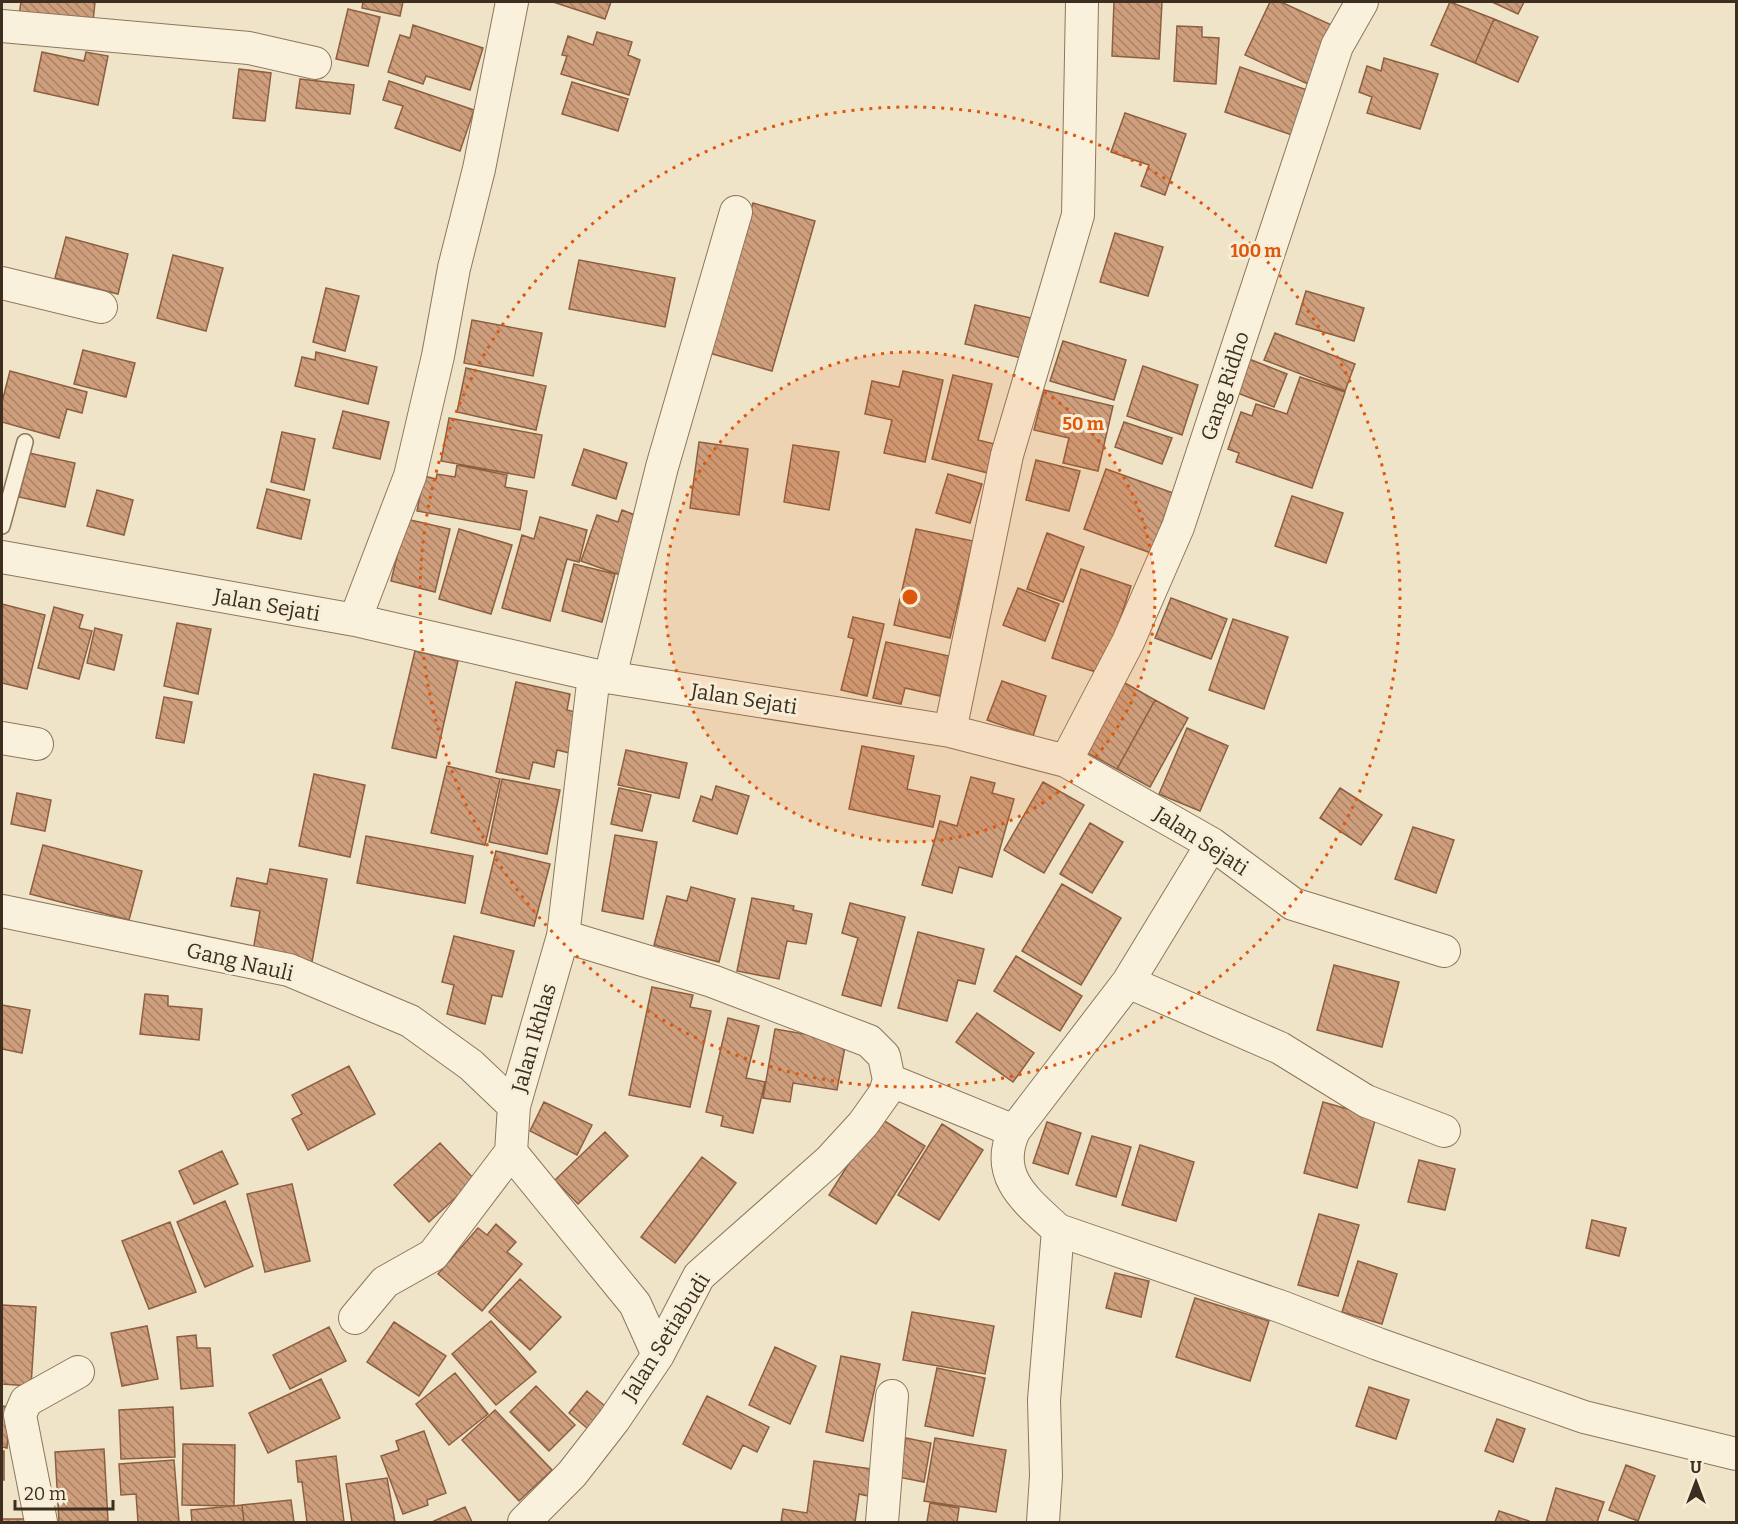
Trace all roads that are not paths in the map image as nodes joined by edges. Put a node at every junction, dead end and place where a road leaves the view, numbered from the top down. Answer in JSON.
{"nodes":[{"id":1,"x":512,"y":2,"type":"edge"},
{"id":2,"x":1082,"y":2,"type":"edge"},
{"id":3,"x":1362,"y":2,"type":"edge"},
{"id":4,"x":2,"y":26,"type":"edge"},
{"id":5,"x":315,"y":63,"type":"dead end"},
{"id":6,"x":736,"y":212,"type":"dead end"},
{"id":7,"x":2,"y":283,"type":"edge"},
{"id":8,"x":100,"y":307,"type":"dead end"},
{"id":9,"x":25,"y":442,"type":"dead end"},
{"id":10,"x":2,"y":525,"type":"edge"},
{"id":11,"x":2,"y":557,"type":"edge"},
{"id":12,"x":355,"y":620,"type":"junction"},
{"id":13,"x":602,"y":676,"type":"junction"},
{"id":14,"x":950,"y":731,"type":"junction"},
{"id":15,"x":2,"y":738,"type":"edge"},
{"id":16,"x":37,"y":744,"type":"dead end"},
{"id":17,"x":1066,"y":761,"type":"junction"},
{"id":18,"x":1212,"y":844,"type":"junction"},
{"id":19,"x":2,"y":911,"type":"edge"},
{"id":20,"x":563,"y":936,"type":"junction"},
{"id":21,"x":1444,"y":951,"type":"dead end"},
{"id":22,"x":1128,"y":982,"type":"junction"},
{"id":23,"x":889,"y":1080,"type":"junction"},
{"id":24,"x":514,"y":1106,"type":"junction"},
{"id":25,"x":1014,"y":1131,"type":"junction"},
{"id":26,"x":1444,"y":1131,"type":"dead end"},
{"id":27,"x":511,"y":1152,"type":"junction"},
{"id":28,"x":1058,"y":1230,"type":"junction"},
{"id":29,"x":355,"y":1318,"type":"dead end"},
{"id":30,"x":658,"y":1355,"type":"junction"},
{"id":31,"x":78,"y":1372,"type":"dead end"},
{"id":32,"x":892,"y":1396,"type":"dead end"},
{"id":33,"x":1737,"y":1454,"type":"edge"},
{"id":34,"x":41,"y":1522,"type":"edge"},
{"id":35,"x":524,"y":1522,"type":"edge"},
{"id":36,"x":882,"y":1522,"type":"edge"},
{"id":37,"x":1043,"y":1522,"type":"edge"}],
"edges":[{"from":1,"to":12,"type":"street"},
{"from":2,"to":14,"type":"street"},
{"from":3,"to":17,"type":"street","name":"Gang Ridho"},
{"from":4,"to":5,"type":"street"},
{"from":6,"to":13,"type":"street","name":"Jalan Ikhlas"},
{"from":7,"to":8,"type":"street"},
{"from":9,"to":10,"type":"lane"},
{"from":11,"to":12,"type":"street","name":"Jalan Sejati"},
{"from":12,"to":13,"type":"street","name":"Jalan Sejati"},
{"from":13,"to":14,"type":"street","name":"Jalan Sejati"},
{"from":13,"to":20,"type":"street","name":"Jalan Ikhlas"},
{"from":14,"to":17,"type":"street","name":"Jalan Sejati"},
{"from":15,"to":16,"type":"street"},
{"from":17,"to":18,"type":"street","name":"Jalan Sejati"},
{"from":18,"to":21,"type":"street","name":"Jalan Sejati"},
{"from":18,"to":22,"type":"street"},
{"from":19,"to":24,"type":"street","name":"Gang Nauli"},
{"from":20,"to":23,"type":"street"},
{"from":20,"to":24,"type":"street","name":"Jalan Ikhlas"},
{"from":22,"to":25,"type":"street"},
{"from":22,"to":26,"type":"street"},
{"from":23,"to":25,"type":"street"},
{"from":23,"to":30,"type":"street","name":"Jalan Setiabudi"},
{"from":24,"to":27,"type":"street","name":"Jalan Ikhlas"},
{"from":25,"to":28,"type":"street"},
{"from":27,"to":29,"type":"street"},
{"from":27,"to":30,"type":"street"},
{"from":28,"to":33,"type":"street"},
{"from":28,"to":37,"type":"street"},
{"from":30,"to":35,"type":"street","name":"Jalan Setiabudi"},
{"from":31,"to":34,"type":"street"},
{"from":32,"to":36,"type":"street"}]}
